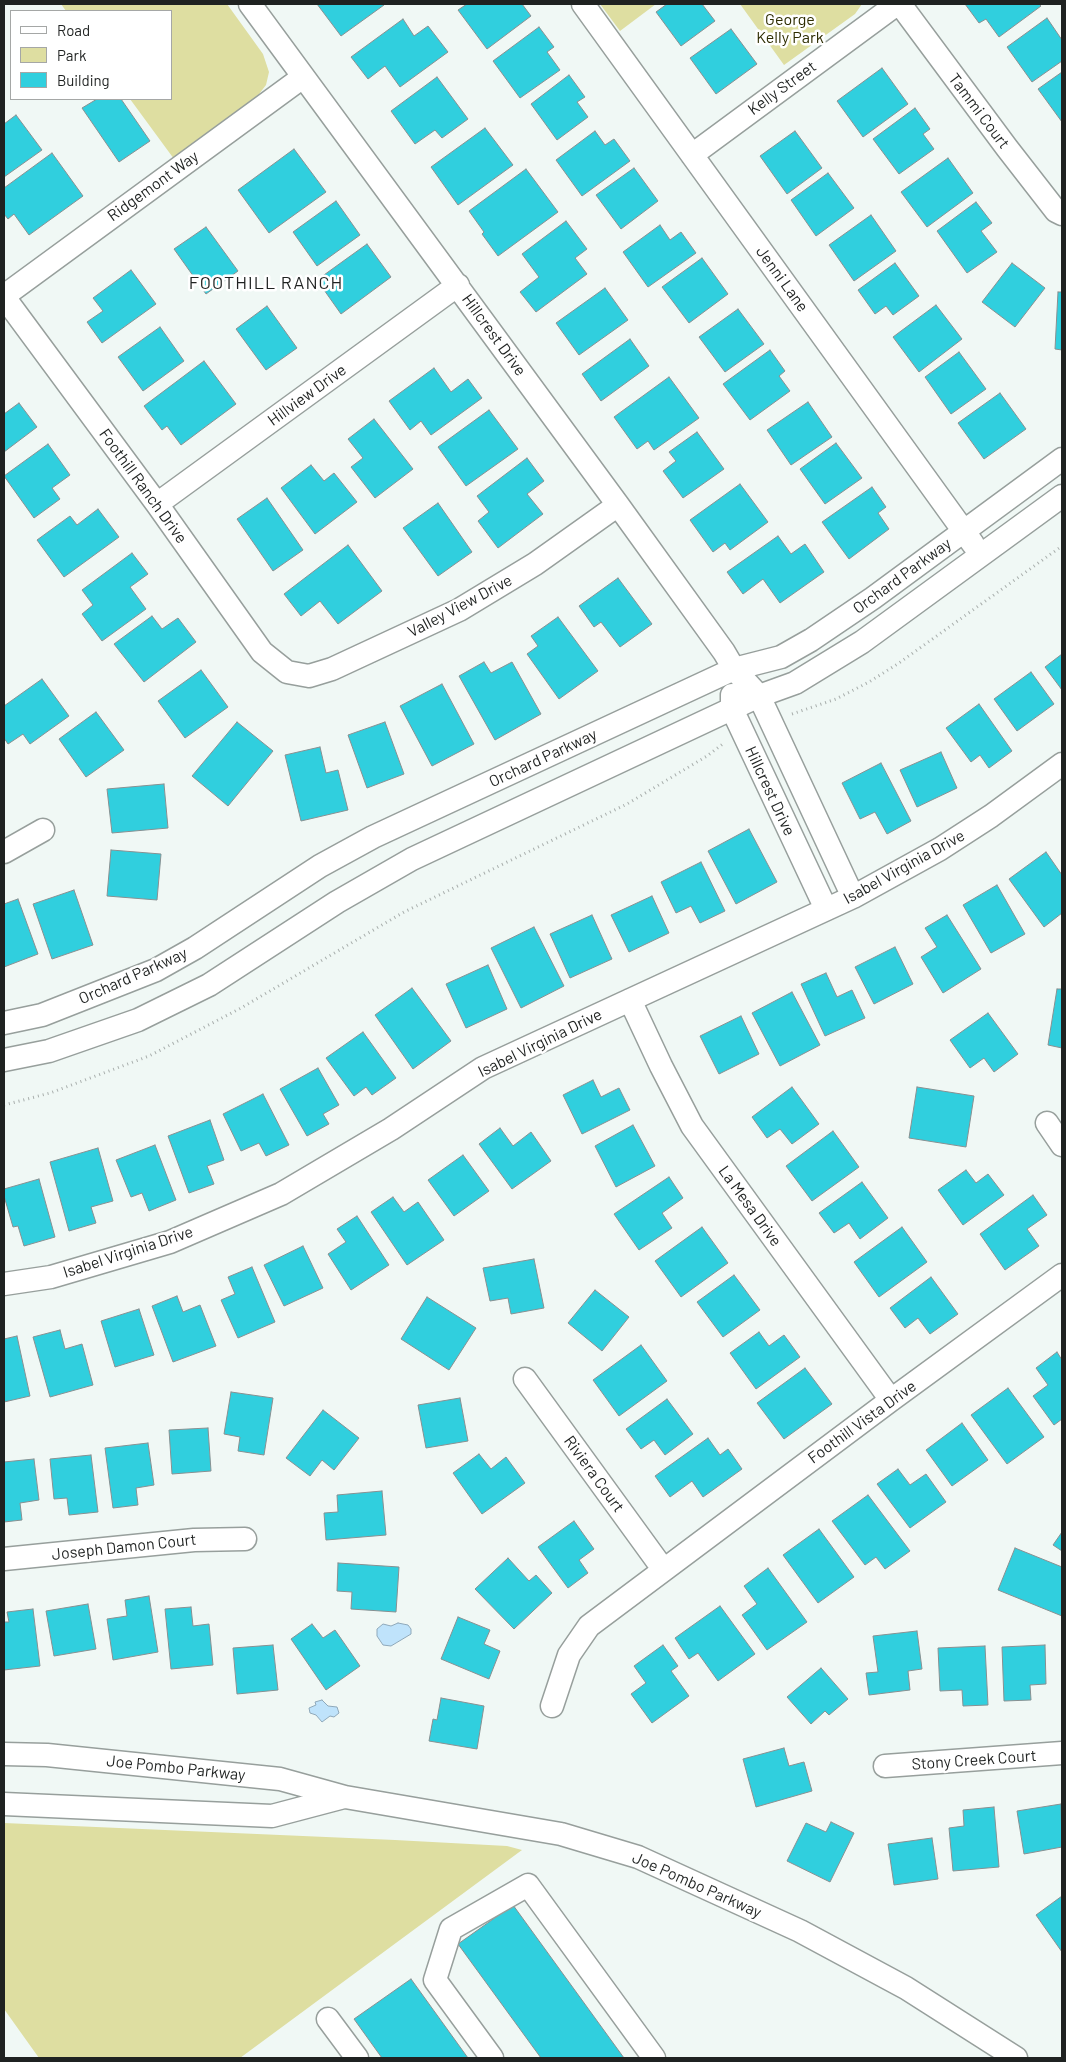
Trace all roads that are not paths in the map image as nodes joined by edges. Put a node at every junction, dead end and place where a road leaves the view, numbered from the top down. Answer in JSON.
{"nodes":[{"id":1,"x":250,"y":4,"type":"edge"},
{"id":2,"x":582,"y":4,"type":"edge"},
{"id":3,"x":899,"y":4,"type":"edge"},
{"id":4,"x":303,"y":77,"type":"junction"},
{"id":5,"x":692,"y":155,"type":"junction"},
{"id":6,"x":1062,"y":214,"type":"edge"},
{"id":7,"x":458,"y":285,"type":"junction"},
{"id":8,"x":4,"y":296,"type":"edge"},
{"id":9,"x":1062,"y":459,"type":"edge"},
{"id":10,"x":1062,"y":496,"type":"edge"},
{"id":11,"x":157,"y":504,"type":"junction"},
{"id":12,"x":618,"y":505,"type":"junction"},
{"id":13,"x":964,"y":531,"type":"junction"},
{"id":14,"x":982,"y":555,"type":"junction"},
{"id":15,"x":734,"y":669,"type":"junction"},
{"id":16,"x":287,"y":672,"type":"joint"},
{"id":17,"x":759,"y":696,"type":"junction"},
{"id":18,"x":732,"y":709,"type":"junction"},
{"id":19,"x":1062,"y":764,"type":"edge"},
{"id":20,"x":43,"y":830,"type":"dead end"},
{"id":21,"x":4,"y":852,"type":"edge"},
{"id":22,"x":853,"y":896,"type":"junction"},
{"id":23,"x":826,"y":909,"type":"junction"},
{"id":24,"x":630,"y":1000,"type":"junction"},
{"id":25,"x":4,"y":1023,"type":"edge"},
{"id":26,"x":4,"y":1060,"type":"edge"},
{"id":27,"x":1047,"y":1123,"type":"dead end"},
{"id":28,"x":1062,"y":1145,"type":"edge"},
{"id":29,"x":1062,"y":1275,"type":"edge"},
{"id":30,"x":4,"y":1284,"type":"edge"},
{"id":31,"x":525,"y":1379,"type":"dead end"},
{"id":32,"x":892,"y":1400,"type":"junction"},
{"id":33,"x":245,"y":1539,"type":"dead end"},
{"id":34,"x":4,"y":1559,"type":"edge"},
{"id":35,"x":663,"y":1569,"type":"junction"},
{"id":36,"x":552,"y":1706,"type":"dead end"},
{"id":37,"x":1062,"y":1753,"type":"edge"},
{"id":38,"x":4,"y":1754,"type":"edge"},
{"id":39,"x":885,"y":1766,"type":"dead end"},
{"id":40,"x":345,"y":1797,"type":"junction"},
{"id":41,"x":4,"y":1804,"type":"edge"},
{"id":42,"x":328,"y":2019,"type":"dead end"},
{"id":43,"x":357,"y":2058,"type":"edge"},
{"id":44,"x":492,"y":2058,"type":"edge"},
{"id":45,"x":654,"y":2058,"type":"edge"},
{"id":46,"x":1016,"y":2058,"type":"edge"}],
"edges":[{"from":1,"to":4,"type":"street","name":"Hillcrest Drive"},
{"from":2,"to":5,"type":"street","name":"Jenni Lane"},
{"from":3,"to":5,"type":"street","name":"Kelly Street"},
{"from":3,"to":6,"type":"street","name":"Tammi Court"},
{"from":4,"to":7,"type":"street","name":"Hillcrest Drive"},
{"from":4,"to":8,"type":"street","name":"Ridgemont Way"},
{"from":5,"to":13,"type":"street","name":"Jenni Lane"},
{"from":7,"to":11,"type":"street","name":"Hillview Drive"},
{"from":7,"to":12,"type":"street","name":"Hillcrest Drive"},
{"from":8,"to":11,"type":"street","name":"Foothill Ranch Drive"},
{"from":9,"to":13,"type":"street","name":"Orchard Parkway"},
{"from":10,"to":14,"type":"street","name":"Orchard Parkway"},
{"from":11,"to":16,"type":"street","name":"Foothill Ranch Drive"},
{"from":12,"to":15,"type":"street","name":"Hillcrest Drive"},
{"from":12,"to":16,"type":"street","name":"Valley View Drive"},
{"from":13,"to":14,"type":"street","name":"Jenni Lane"},
{"from":13,"to":15,"type":"street","name":"Orchard Parkway"},
{"from":14,"to":17,"type":"street","name":"Orchard Parkway"},
{"from":15,"to":17,"type":"street","name":"Hillcrest Drive"},
{"from":15,"to":18,"type":"street","name":"Hillcrest Drive"},
{"from":15,"to":25,"type":"street","name":"Orchard Parkway"},
{"from":17,"to":18,"type":"street","name":"Orchard Parkway"},
{"from":17,"to":22,"type":"street","name":"Hillcrest Drive"},
{"from":18,"to":23,"type":"street","name":"Hillcrest Drive"},
{"from":18,"to":26,"type":"street","name":"Orchard Parkway"},
{"from":19,"to":22,"type":"street","name":"Isabel Virginia Drive"},
{"from":20,"to":21,"type":"street"},
{"from":22,"to":23,"type":"street","name":"Isabel Virginia Drive"},
{"from":23,"to":24,"type":"street","name":"Isabel Virginia Drive"},
{"from":24,"to":30,"type":"street","name":"Isabel Virginia Drive"},
{"from":24,"to":32,"type":"street","name":"La Mesa Drive"},
{"from":27,"to":28,"type":"street"},
{"from":29,"to":32,"type":"street","name":"Foothill Vista Drive"},
{"from":31,"to":35,"type":"street","name":"Riviera Court"},
{"from":32,"to":35,"type":"street","name":"Foothill Vista Drive"},
{"from":33,"to":34,"type":"street","name":"Joseph Damon Court"},
{"from":35,"to":36,"type":"street","name":"Foothill Vista Drive"},
{"from":37,"to":39,"type":"street","name":"Stony Creek Court"},
{"from":38,"to":40,"type":"street","name":"Joe Pombo Parkway"},
{"from":40,"to":41,"type":"street","name":"Joe Pombo Parkway"},
{"from":40,"to":46,"type":"street","name":"Joe Pombo Parkway"},
{"from":42,"to":43,"type":"street"},
{"from":44,"to":45,"type":"street"}]}
